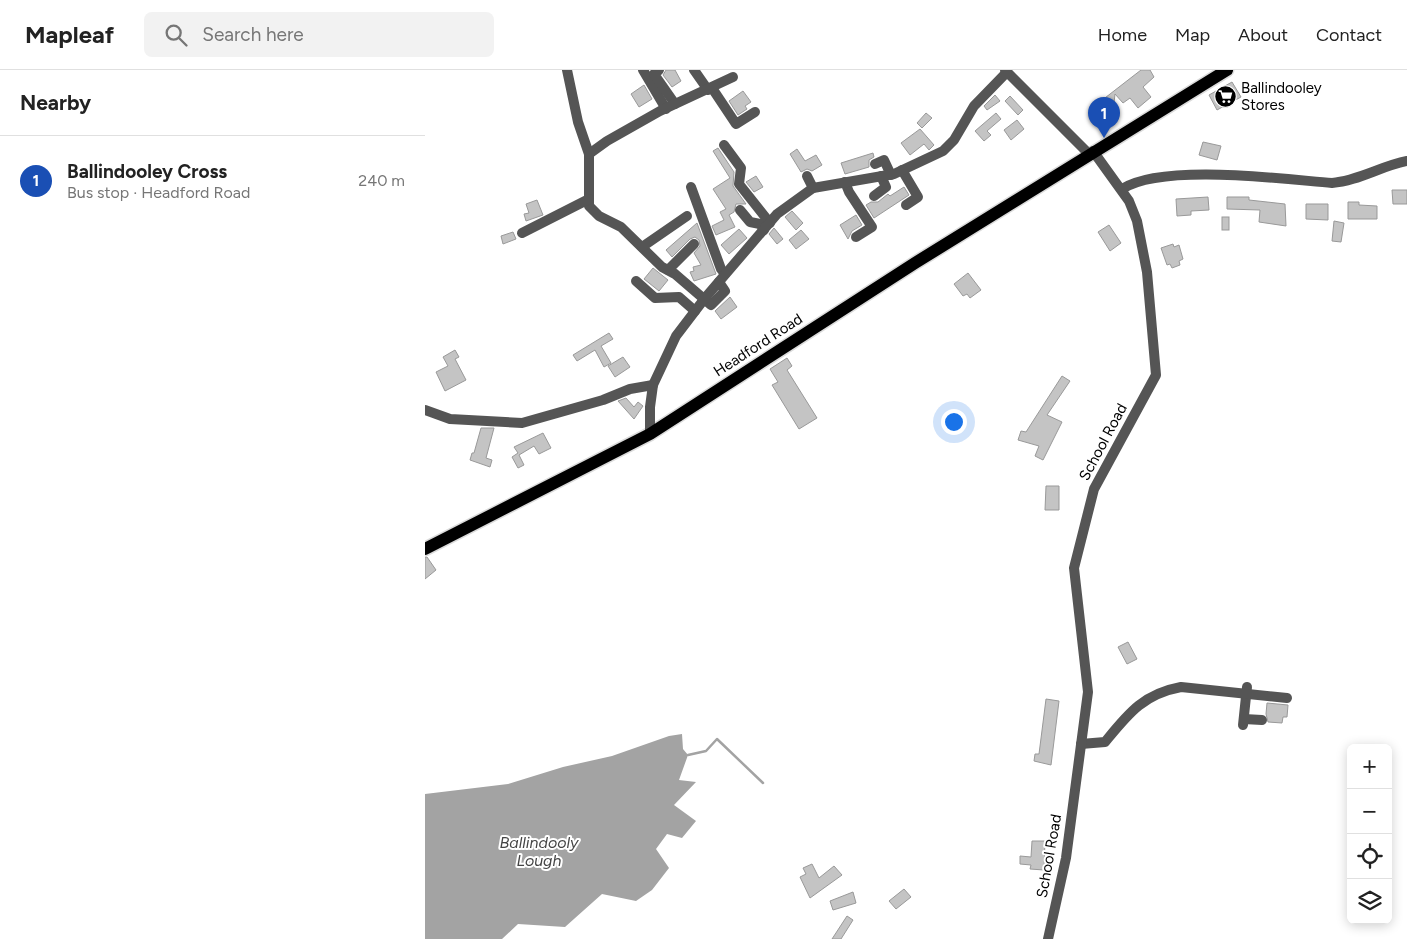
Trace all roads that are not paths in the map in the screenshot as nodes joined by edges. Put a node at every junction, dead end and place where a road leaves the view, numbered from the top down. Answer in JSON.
{"nodes":[{"id":1,"x":567,"y":70,"type":"edge"},
{"id":2,"x":643,"y":70,"type":"edge"},
{"id":3,"x":659,"y":70,"type":"edge"},
{"id":4,"x":694,"y":70,"type":"edge"},
{"id":5,"x":1227,"y":70,"type":"edge"},
{"id":6,"x":1006,"y":71,"type":"edge"},
{"id":7,"x":733,"y":77,"type":"dead end"},
{"id":8,"x":710,"y":89,"type":"junction"},
{"id":9,"x":670,"y":106,"type":"junction"},
{"id":10,"x":755,"y":112,"type":"dead end"},
{"id":11,"x":724,"y":145,"type":"dead end"},
{"id":12,"x":1093,"y":151,"type":"junction"},
{"id":13,"x":589,"y":154,"type":"junction"},
{"id":14,"x":1407,"y":161,"type":"edge"},
{"id":15,"x":875,"y":164,"type":"dead end"},
{"id":16,"x":902,"y":170,"type":"junction"},
{"id":17,"x":886,"y":175,"type":"junction"},
{"id":18,"x":807,"y":176,"type":"dead end"},
{"id":19,"x":845,"y":182,"type":"junction"},
{"id":20,"x":691,"y":187,"type":"dead end"},
{"id":21,"x":813,"y":188,"type":"junction"},
{"id":22,"x":1122,"y":189,"type":"junction"},
{"id":23,"x":874,"y":196,"type":"dead end"},
{"id":24,"x":589,"y":199,"type":"junction"},
{"id":25,"x":906,"y":205,"type":"dead end"},
{"id":26,"x":740,"y":210,"type":"dead end"},
{"id":27,"x":687,"y":216,"type":"dead end"},
{"id":28,"x":767,"y":226,"type":"junction"},
{"id":29,"x":522,"y":233,"type":"dead end"},
{"id":30,"x":856,"y":237,"type":"dead end"},
{"id":31,"x":694,"y":244,"type":"dead end"},
{"id":32,"x":642,"y":247,"type":"junction"},
{"id":33,"x":668,"y":270,"type":"junction"},
{"id":34,"x":722,"y":278,"type":"junction"},
{"id":35,"x":636,"y":280,"type":"dead end"},
{"id":36,"x":705,"y":298,"type":"junction"},
{"id":37,"x":695,"y":311,"type":"junction"},
{"id":38,"x":653,"y":384,"type":"junction"},
{"id":39,"x":425,"y":410,"type":"edge"},
{"id":40,"x":650,"y":434,"type":"junction"},
{"id":41,"x":425,"y":549,"type":"edge"},
{"id":42,"x":1247,"y":690,"type":"junction"},
{"id":43,"x":1287,"y":698,"type":"dead end"},
{"id":44,"x":1262,"y":720,"type":"dead end"},
{"id":45,"x":1081,"y":744,"type":"junction"},
{"id":46,"x":1048,"y":939,"type":"edge"}],
"edges":[{"from":1,"to":13,"type":"street"},
{"from":2,"to":9,"type":"street"},
{"from":3,"to":9,"type":"street"},
{"from":4,"to":8,"type":"street"},
{"from":5,"to":12,"type":"main road","name":"Headford Road"},
{"from":6,"to":12,"type":"street","name":"School Road"},
{"from":6,"to":16,"type":"street"},
{"from":7,"to":8,"type":"street"},
{"from":8,"to":9,"type":"street"},
{"from":8,"to":10,"type":"street"},
{"from":9,"to":13,"type":"street"},
{"from":11,"to":28,"type":"street"},
{"from":12,"to":22,"type":"street","name":"School Road"},
{"from":12,"to":40,"type":"main road","name":"Headford Road"},
{"from":13,"to":24,"type":"street"},
{"from":14,"to":22,"type":"street"},
{"from":15,"to":17,"type":"street"},
{"from":16,"to":17,"type":"street"},
{"from":16,"to":25,"type":"street"},
{"from":17,"to":19,"type":"street"},
{"from":17,"to":23,"type":"street"},
{"from":18,"to":21,"type":"street"},
{"from":19,"to":21,"type":"street"},
{"from":19,"to":30,"type":"street"},
{"from":20,"to":34,"type":"street"},
{"from":21,"to":28,"type":"street"},
{"from":22,"to":45,"type":"street","name":"School Road"},
{"from":24,"to":29,"type":"street"},
{"from":24,"to":32,"type":"street"},
{"from":26,"to":28,"type":"street"},
{"from":27,"to":32,"type":"street"},
{"from":28,"to":34,"type":"street"},
{"from":31,"to":33,"type":"street"},
{"from":32,"to":33,"type":"street"},
{"from":33,"to":36,"type":"street"},
{"from":34,"to":36,"type":"street"},
{"from":35,"to":37,"type":"street"},
{"from":36,"to":37,"type":"street"},
{"from":37,"to":38,"type":"street"},
{"from":38,"to":39,"type":"street"},
{"from":38,"to":40,"type":"street"},
{"from":40,"to":41,"type":"main road","name":"Headford Road"},
{"from":42,"to":43,"type":"street"},
{"from":42,"to":44,"type":"street"},
{"from":42,"to":45,"type":"street"},
{"from":45,"to":46,"type":"street","name":"School Road"}]}
